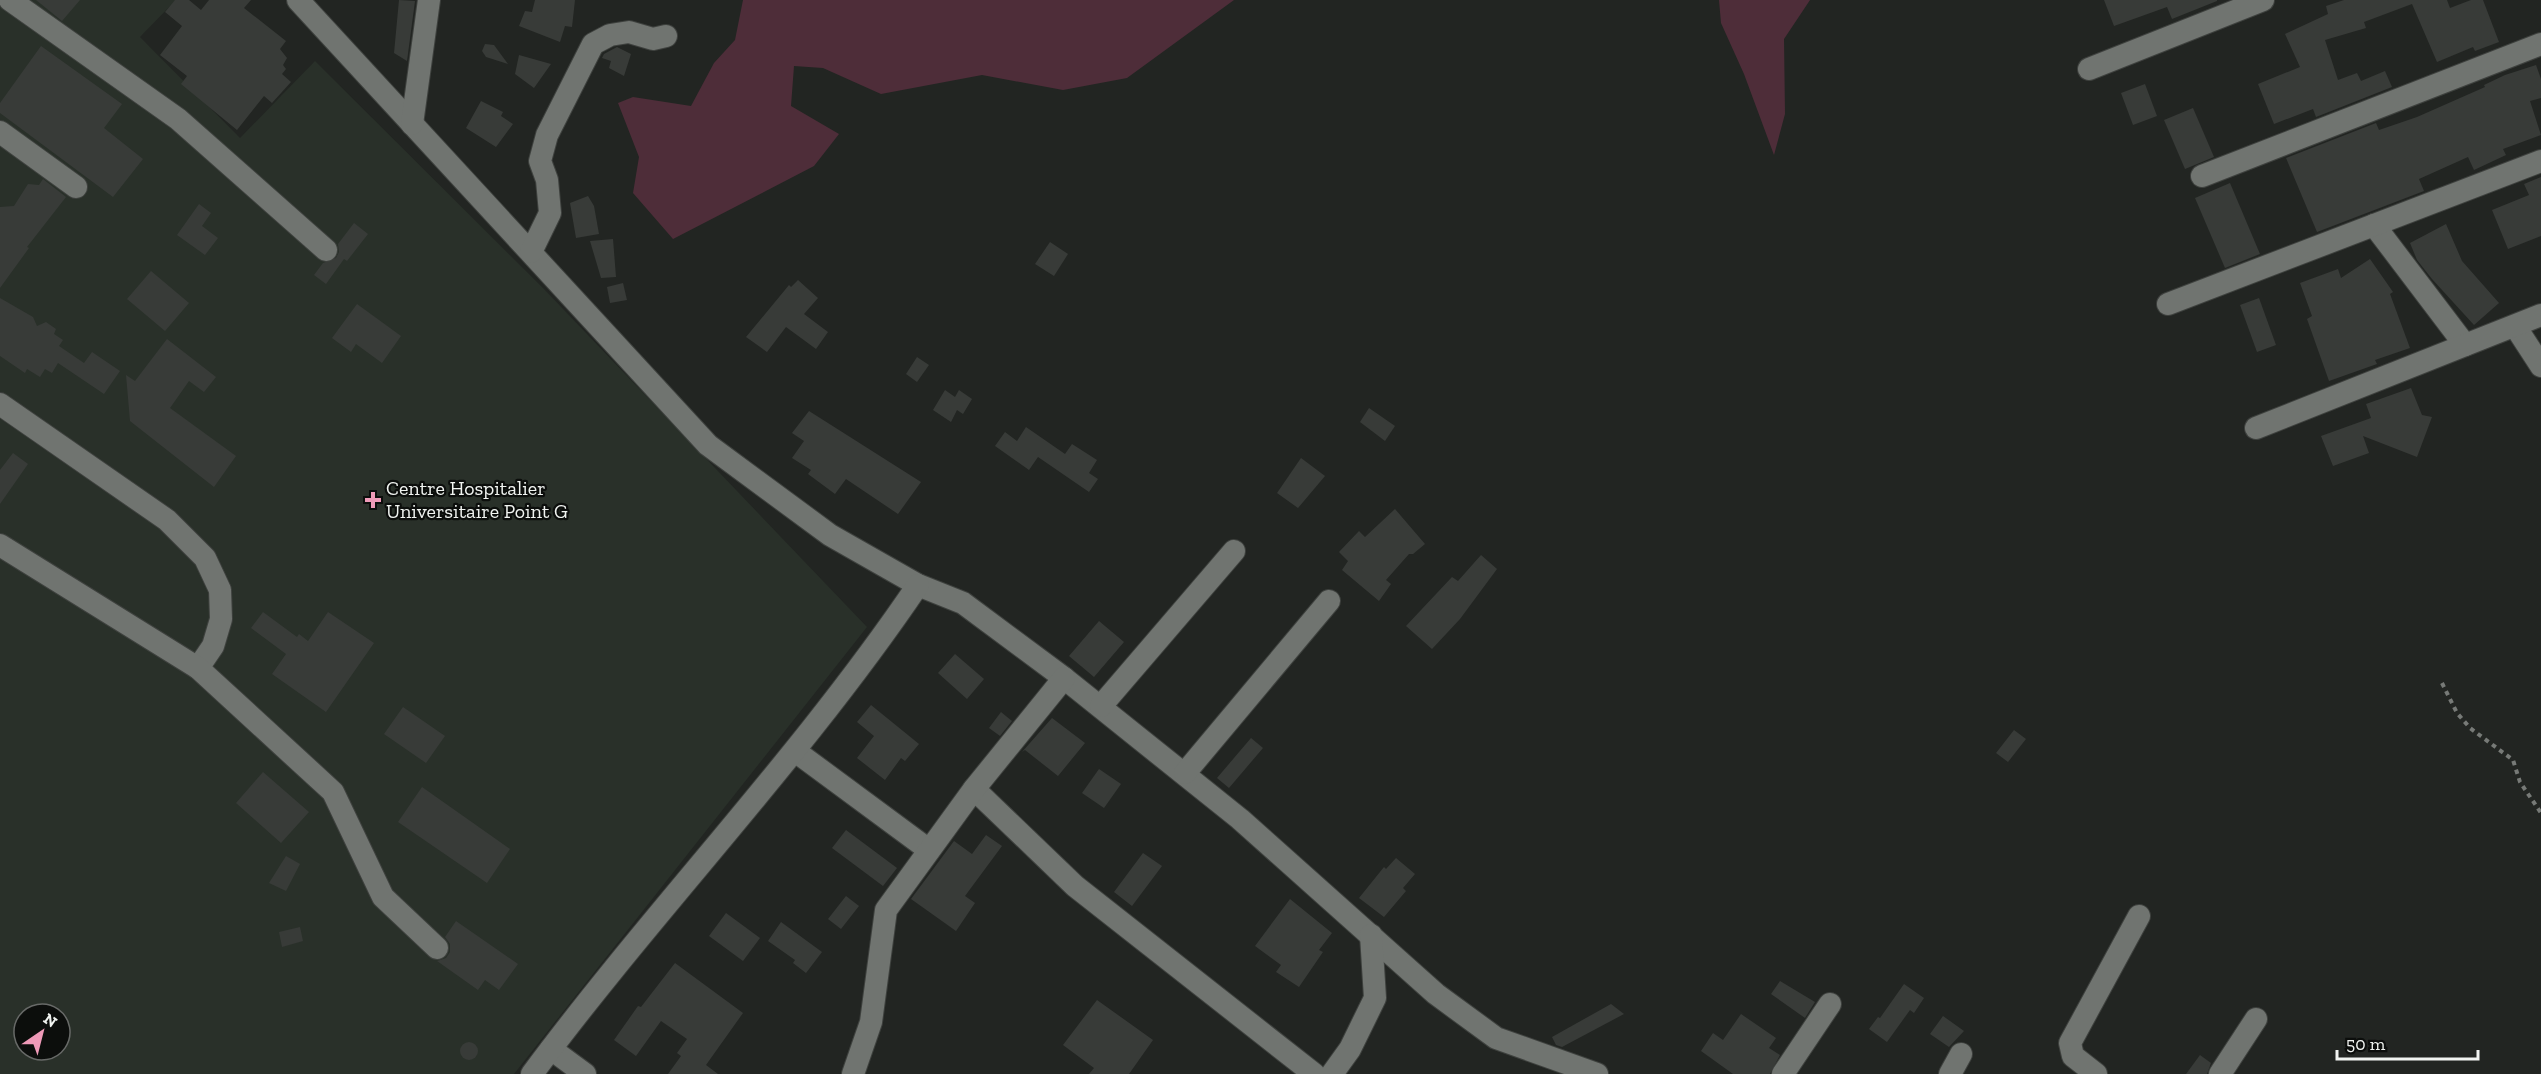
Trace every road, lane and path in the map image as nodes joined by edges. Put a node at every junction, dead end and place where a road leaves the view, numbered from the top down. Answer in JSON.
{"nodes":[{"id":1,"x":10,"y":0,"type":"edge"},
{"id":2,"x":298,"y":0,"type":"edge"},
{"id":3,"x":429,"y":0,"type":"edge"},
{"id":4,"x":2263,"y":0,"type":"edge"},
{"id":5,"x":666,"y":36,"type":"dead end"},
{"id":6,"x":2541,"y":44,"type":"edge"},
{"id":7,"x":2089,"y":69,"type":"dead end"},
{"id":8,"x":412,"y":124,"type":"junction"},
{"id":9,"x":0,"y":132,"type":"edge"},
{"id":10,"x":2541,"y":161,"type":"edge"},
{"id":11,"x":2202,"y":176,"type":"dead end"},
{"id":12,"x":76,"y":187,"type":"dead end"},
{"id":13,"x":2374,"y":225,"type":"junction"},
{"id":14,"x":326,"y":250,"type":"dead end"},
{"id":15,"x":531,"y":252,"type":"junction"},
{"id":16,"x":2168,"y":304,"type":"dead end"},
{"id":17,"x":2541,"y":315,"type":"edge"},
{"id":18,"x":2515,"y":326,"type":"junction"},
{"id":19,"x":2465,"y":345,"type":"junction"},
{"id":20,"x":2541,"y":366,"type":"edge"},
{"id":21,"x":0,"y":404,"type":"edge"},
{"id":22,"x":2256,"y":428,"type":"dead end"},
{"id":23,"x":0,"y":545,"type":"edge"},
{"id":24,"x":1234,"y":551,"type":"dead end"},
{"id":25,"x":918,"y":585,"type":"junction"},
{"id":26,"x":1329,"y":601,"type":"dead end"},
{"id":27,"x":198,"y":668,"type":"junction"},
{"id":28,"x":1064,"y":678,"type":"junction"},
{"id":29,"x":2442,"y":683,"type":"dead end"},
{"id":30,"x":1101,"y":706,"type":"junction"},
{"id":31,"x":795,"y":751,"type":"junction"},
{"id":32,"x":1185,"y":773,"type":"junction"},
{"id":33,"x":974,"y":789,"type":"junction"},
{"id":34,"x":2541,"y":813,"type":"edge"},
{"id":35,"x":929,"y":850,"type":"junction"},
{"id":36,"x":2139,"y":916,"type":"dead end"},
{"id":37,"x":1371,"y":935,"type":"junction"},
{"id":38,"x":437,"y":948,"type":"dead end"},
{"id":39,"x":1830,"y":1004,"type":"dead end"},
{"id":40,"x":2256,"y":1019,"type":"dead end"},
{"id":41,"x":551,"y":1049,"type":"junction"},
{"id":42,"x":1961,"y":1054,"type":"dead end"},
{"id":43,"x":532,"y":1074,"type":"edge"},
{"id":44,"x":585,"y":1074,"type":"edge"},
{"id":45,"x":853,"y":1074,"type":"edge"},
{"id":46,"x":1314,"y":1074,"type":"edge"},
{"id":47,"x":1332,"y":1074,"type":"edge"},
{"id":48,"x":1597,"y":1074,"type":"edge"},
{"id":49,"x":1783,"y":1074,"type":"edge"},
{"id":50,"x":1950,"y":1074,"type":"edge"},
{"id":51,"x":2096,"y":1074,"type":"edge"},
{"id":52,"x":2220,"y":1074,"type":"edge"}],
"edges":[{"from":1,"to":14,"type":"street"},
{"from":2,"to":8,"type":"street"},
{"from":3,"to":8,"type":"street"},
{"from":4,"to":7,"type":"street"},
{"from":5,"to":15,"type":"street"},
{"from":6,"to":11,"type":"street"},
{"from":8,"to":15,"type":"street"},
{"from":9,"to":12,"type":"street"},
{"from":10,"to":13,"type":"street"},
{"from":13,"to":16,"type":"street"},
{"from":13,"to":19,"type":"street"},
{"from":15,"to":25,"type":"street"},
{"from":17,"to":18,"type":"street"},
{"from":18,"to":19,"type":"street"},
{"from":18,"to":20,"type":"street"},
{"from":19,"to":22,"type":"street"},
{"from":21,"to":27,"type":"street"},
{"from":23,"to":27,"type":"street"},
{"from":24,"to":30,"type":"street"},
{"from":25,"to":28,"type":"street"},
{"from":25,"to":31,"type":"street"},
{"from":26,"to":32,"type":"street"},
{"from":27,"to":38,"type":"street"},
{"from":28,"to":30,"type":"street"},
{"from":28,"to":33,"type":"street"},
{"from":29,"to":34,"type":"path"},
{"from":30,"to":32,"type":"street"},
{"from":31,"to":35,"type":"street"},
{"from":31,"to":41,"type":"street"},
{"from":32,"to":37,"type":"street"},
{"from":33,"to":35,"type":"street"},
{"from":33,"to":46,"type":"street"},
{"from":35,"to":45,"type":"street"},
{"from":36,"to":51,"type":"street"},
{"from":37,"to":47,"type":"street"},
{"from":37,"to":48,"type":"street"},
{"from":39,"to":49,"type":"street"},
{"from":40,"to":52,"type":"street"},
{"from":41,"to":43,"type":"street"},
{"from":41,"to":44,"type":"street"},
{"from":42,"to":50,"type":"street"}]}
